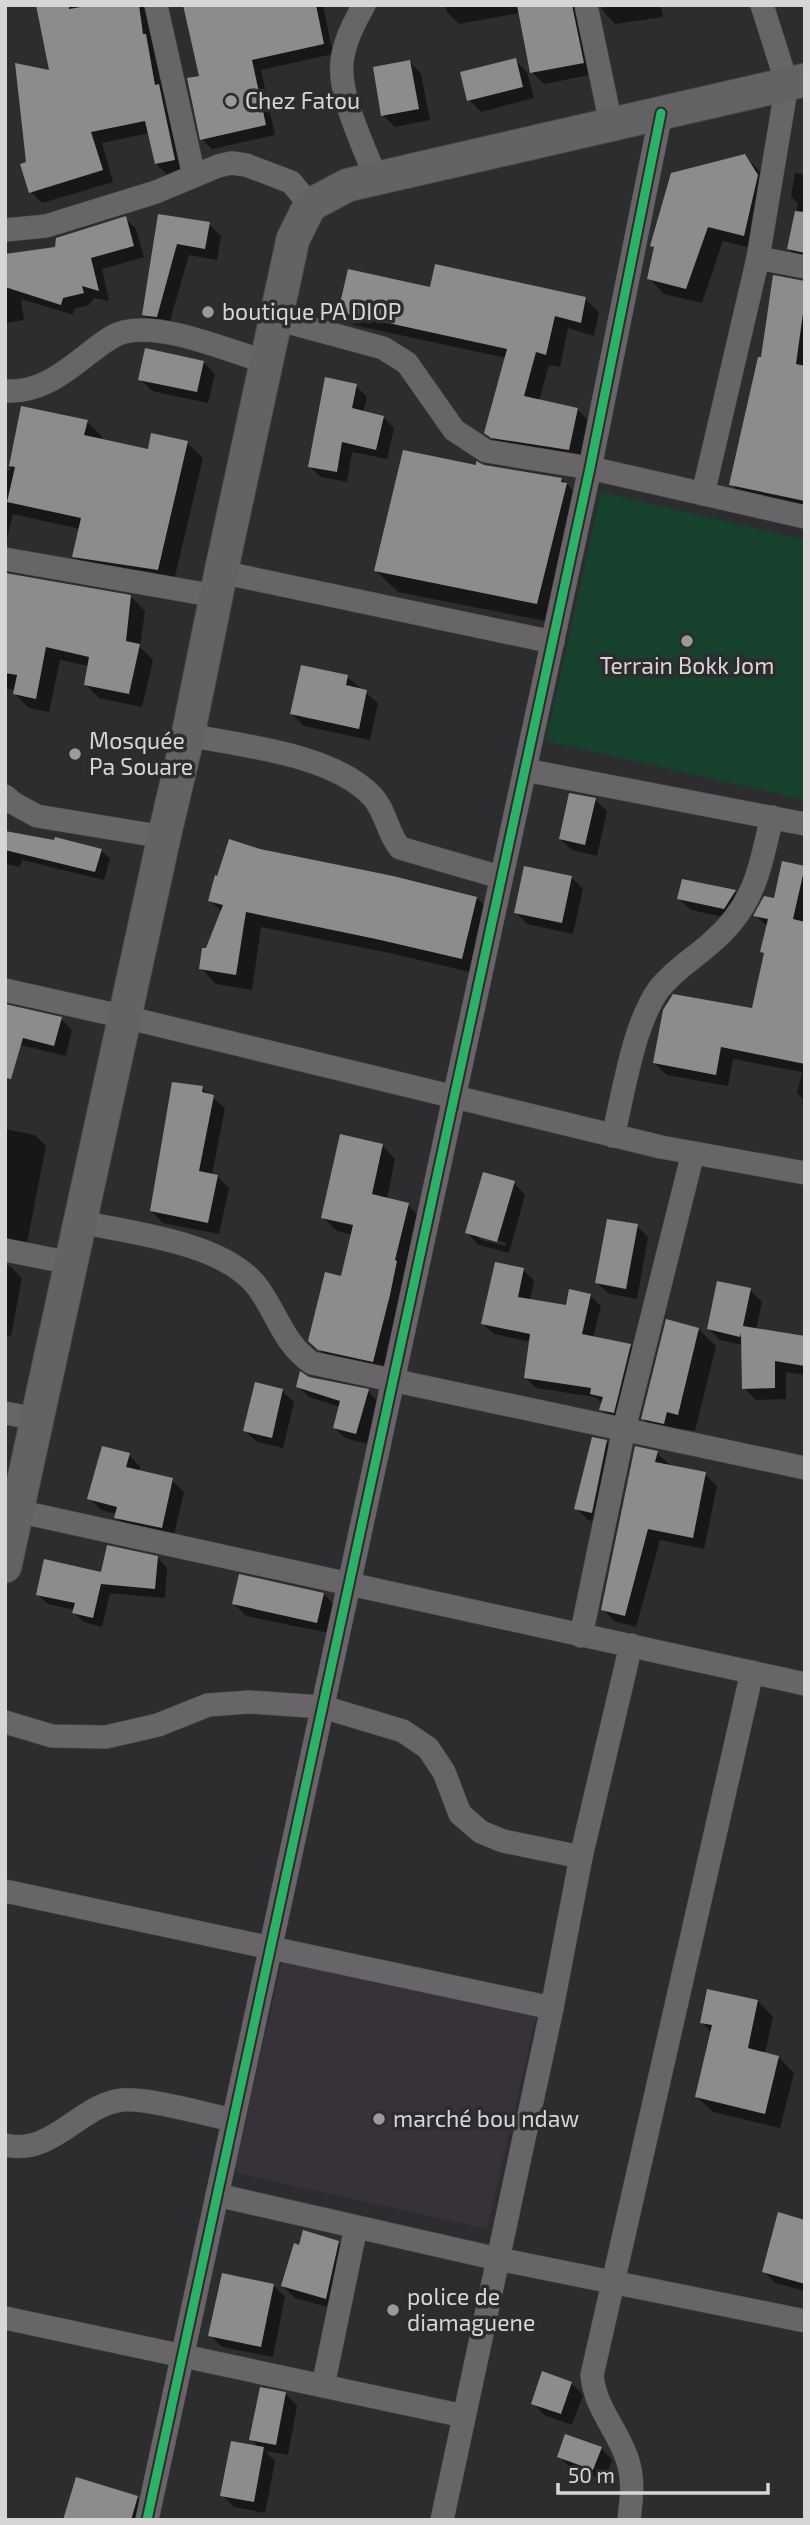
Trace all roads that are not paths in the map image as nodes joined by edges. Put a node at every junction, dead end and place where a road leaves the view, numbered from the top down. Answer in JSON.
{"nodes":[{"id":1,"x":156,"y":5,"type":"edge"},
{"id":2,"x":363,"y":5,"type":"edge"},
{"id":3,"x":586,"y":5,"type":"edge"},
{"id":4,"x":762,"y":5,"type":"edge"},
{"id":5,"x":796,"y":82,"type":"edge"},
{"id":6,"x":661,"y":113,"type":"junction"},
{"id":7,"x":611,"y":124,"type":"junction"},
{"id":8,"x":194,"y":176,"type":"junction"},
{"id":9,"x":376,"y":178,"type":"junction"},
{"id":10,"x":310,"y":205,"type":"junction"},
{"id":11,"x":5,"y":230,"type":"edge"},
{"id":12,"x":758,"y":258,"type":"junction"},
{"id":13,"x":805,"y":267,"type":"edge"},
{"id":14,"x":276,"y":318,"type":"junction"},
{"id":15,"x":267,"y":362,"type":"junction"},
{"id":16,"x":5,"y":391,"type":"edge"},
{"id":17,"x":590,"y":468,"type":"junction"},
{"id":18,"x":703,"y":494,"type":"junction"},
{"id":19,"x":805,"y":517,"type":"edge"},
{"id":20,"x":5,"y":559,"type":"edge"},
{"id":21,"x":218,"y":584,"type":"junction"},
{"id":22,"x":553,"y":642,"type":"junction"},
{"id":23,"x":188,"y":735,"type":"junction"},
{"id":24,"x":525,"y":770,"type":"junction"},
{"id":25,"x":5,"y":796,"type":"edge"},
{"id":26,"x":772,"y":817,"type":"junction"},
{"id":27,"x":805,"y":824,"type":"edge"},
{"id":28,"x":164,"y":837,"type":"junction"},
{"id":29,"x":500,"y":877,"type":"junction"},
{"id":30,"x":5,"y":990,"type":"edge"},
{"id":31,"x":125,"y":1017,"type":"junction"},
{"id":32,"x":454,"y":1097,"type":"junction"},
{"id":33,"x":613,"y":1136,"type":"junction"},
{"id":34,"x":693,"y":1153,"type":"junction"},
{"id":35,"x":805,"y":1173,"type":"edge"},
{"id":36,"x":80,"y":1222,"type":"junction"},
{"id":37,"x":5,"y":1250,"type":"edge"},
{"id":38,"x":71,"y":1263,"type":"junction"},
{"id":39,"x":393,"y":1380,"type":"junction"},
{"id":40,"x":21,"y":1416,"type":"edge"},
{"id":41,"x":624,"y":1429,"type":"junction"},
{"id":42,"x":805,"y":1468,"type":"edge"},
{"id":43,"x":17,"y":1511,"type":"junction"},
{"id":44,"x":5,"y":1566,"type":"edge"},
{"id":45,"x":349,"y":1584,"type":"junction"},
{"id":46,"x":581,"y":1636,"type":"junction"},
{"id":47,"x":631,"y":1645,"type":"junction"},
{"id":48,"x":752,"y":1672,"type":"junction"},
{"id":49,"x":805,"y":1684,"type":"edge"},
{"id":50,"x":323,"y":1707,"type":"junction"},
{"id":51,"x":5,"y":1722,"type":"edge"},
{"id":52,"x":581,"y":1857,"type":"junction"},
{"id":53,"x":5,"y":1891,"type":"edge"},
{"id":54,"x":271,"y":1947,"type":"junction"},
{"id":55,"x":552,"y":2008,"type":"junction"},
{"id":56,"x":233,"y":2120,"type":"junction"},
{"id":57,"x":5,"y":2145,"type":"edge"},
{"id":58,"x":217,"y":2195,"type":"junction"},
{"id":59,"x":356,"y":2227,"type":"junction"},
{"id":60,"x":498,"y":2259,"type":"junction"},
{"id":61,"x":612,"y":2282,"type":"junction"},
{"id":62,"x":5,"y":2318,"type":"edge"},
{"id":63,"x":805,"y":2321,"type":"edge"},
{"id":64,"x":182,"y":2356,"type":"junction"},
{"id":65,"x":323,"y":2386,"type":"junction"},
{"id":66,"x":464,"y":2416,"type":"junction"},
{"id":67,"x":147,"y":2520,"type":"edge"},
{"id":68,"x":442,"y":2520,"type":"edge"},
{"id":69,"x":629,"y":2520,"type":"edge"}],
"edges":[{"from":1,"to":8,"type":"street"},
{"from":2,"to":9,"type":"street"},
{"from":3,"to":7,"type":"street"},
{"from":4,"to":5,"type":"street"},
{"from":5,"to":6,"type":"main road"},
{"from":5,"to":12,"type":"street"},
{"from":6,"to":7,"type":"main road"},
{"from":6,"to":17,"type":"street"},
{"from":7,"to":9,"type":"main road"},
{"from":8,"to":10,"type":"street"},
{"from":8,"to":11,"type":"street"},
{"from":9,"to":10,"type":"main road"},
{"from":10,"to":14,"type":"main road"},
{"from":12,"to":13,"type":"street"},
{"from":12,"to":18,"type":"street"},
{"from":14,"to":15,"type":"main road"},
{"from":14,"to":17,"type":"street"},
{"from":15,"to":16,"type":"street"},
{"from":15,"to":21,"type":"main road"},
{"from":17,"to":18,"type":"street"},
{"from":17,"to":22,"type":"street"},
{"from":18,"to":19,"type":"street"},
{"from":20,"to":21,"type":"street"},
{"from":21,"to":22,"type":"street"},
{"from":21,"to":23,"type":"main road"},
{"from":22,"to":24,"type":"street"},
{"from":23,"to":28,"type":"main road"},
{"from":23,"to":29,"type":"street"},
{"from":24,"to":26,"type":"street"},
{"from":24,"to":29,"type":"street"},
{"from":25,"to":28,"type":"street"},
{"from":26,"to":27,"type":"street"},
{"from":26,"to":33,"type":"street"},
{"from":28,"to":31,"type":"main road"},
{"from":29,"to":32,"type":"street"},
{"from":30,"to":31,"type":"street"},
{"from":31,"to":32,"type":"street"},
{"from":31,"to":36,"type":"main road"},
{"from":32,"to":33,"type":"street"},
{"from":32,"to":39,"type":"street"},
{"from":33,"to":34,"type":"street"},
{"from":34,"to":35,"type":"street"},
{"from":34,"to":41,"type":"street"},
{"from":36,"to":38,"type":"main road"},
{"from":36,"to":39,"type":"street"},
{"from":37,"to":38,"type":"street"},
{"from":38,"to":40,"type":"main road"},
{"from":39,"to":41,"type":"street"},
{"from":39,"to":45,"type":"street"},
{"from":40,"to":43,"type":"main road"},
{"from":41,"to":42,"type":"street"},
{"from":41,"to":46,"type":"street"},
{"from":43,"to":44,"type":"main road"},
{"from":43,"to":45,"type":"street"},
{"from":45,"to":46,"type":"street"},
{"from":45,"to":50,"type":"street"},
{"from":46,"to":47,"type":"street"},
{"from":47,"to":48,"type":"street"},
{"from":47,"to":52,"type":"street"},
{"from":48,"to":49,"type":"street"},
{"from":48,"to":61,"type":"street"},
{"from":50,"to":51,"type":"street"},
{"from":50,"to":52,"type":"street"},
{"from":50,"to":54,"type":"street"},
{"from":52,"to":55,"type":"street"},
{"from":53,"to":54,"type":"street"},
{"from":54,"to":55,"type":"street"},
{"from":54,"to":56,"type":"street"},
{"from":55,"to":60,"type":"street"},
{"from":56,"to":57,"type":"street"},
{"from":56,"to":58,"type":"street"},
{"from":58,"to":59,"type":"street"},
{"from":58,"to":64,"type":"street"},
{"from":59,"to":60,"type":"street"},
{"from":59,"to":65,"type":"street"},
{"from":60,"to":61,"type":"street"},
{"from":60,"to":66,"type":"street"},
{"from":61,"to":63,"type":"street"},
{"from":61,"to":69,"type":"street"},
{"from":62,"to":64,"type":"street"},
{"from":64,"to":65,"type":"street"},
{"from":64,"to":67,"type":"street"},
{"from":65,"to":66,"type":"street"},
{"from":66,"to":68,"type":"street"}]}
